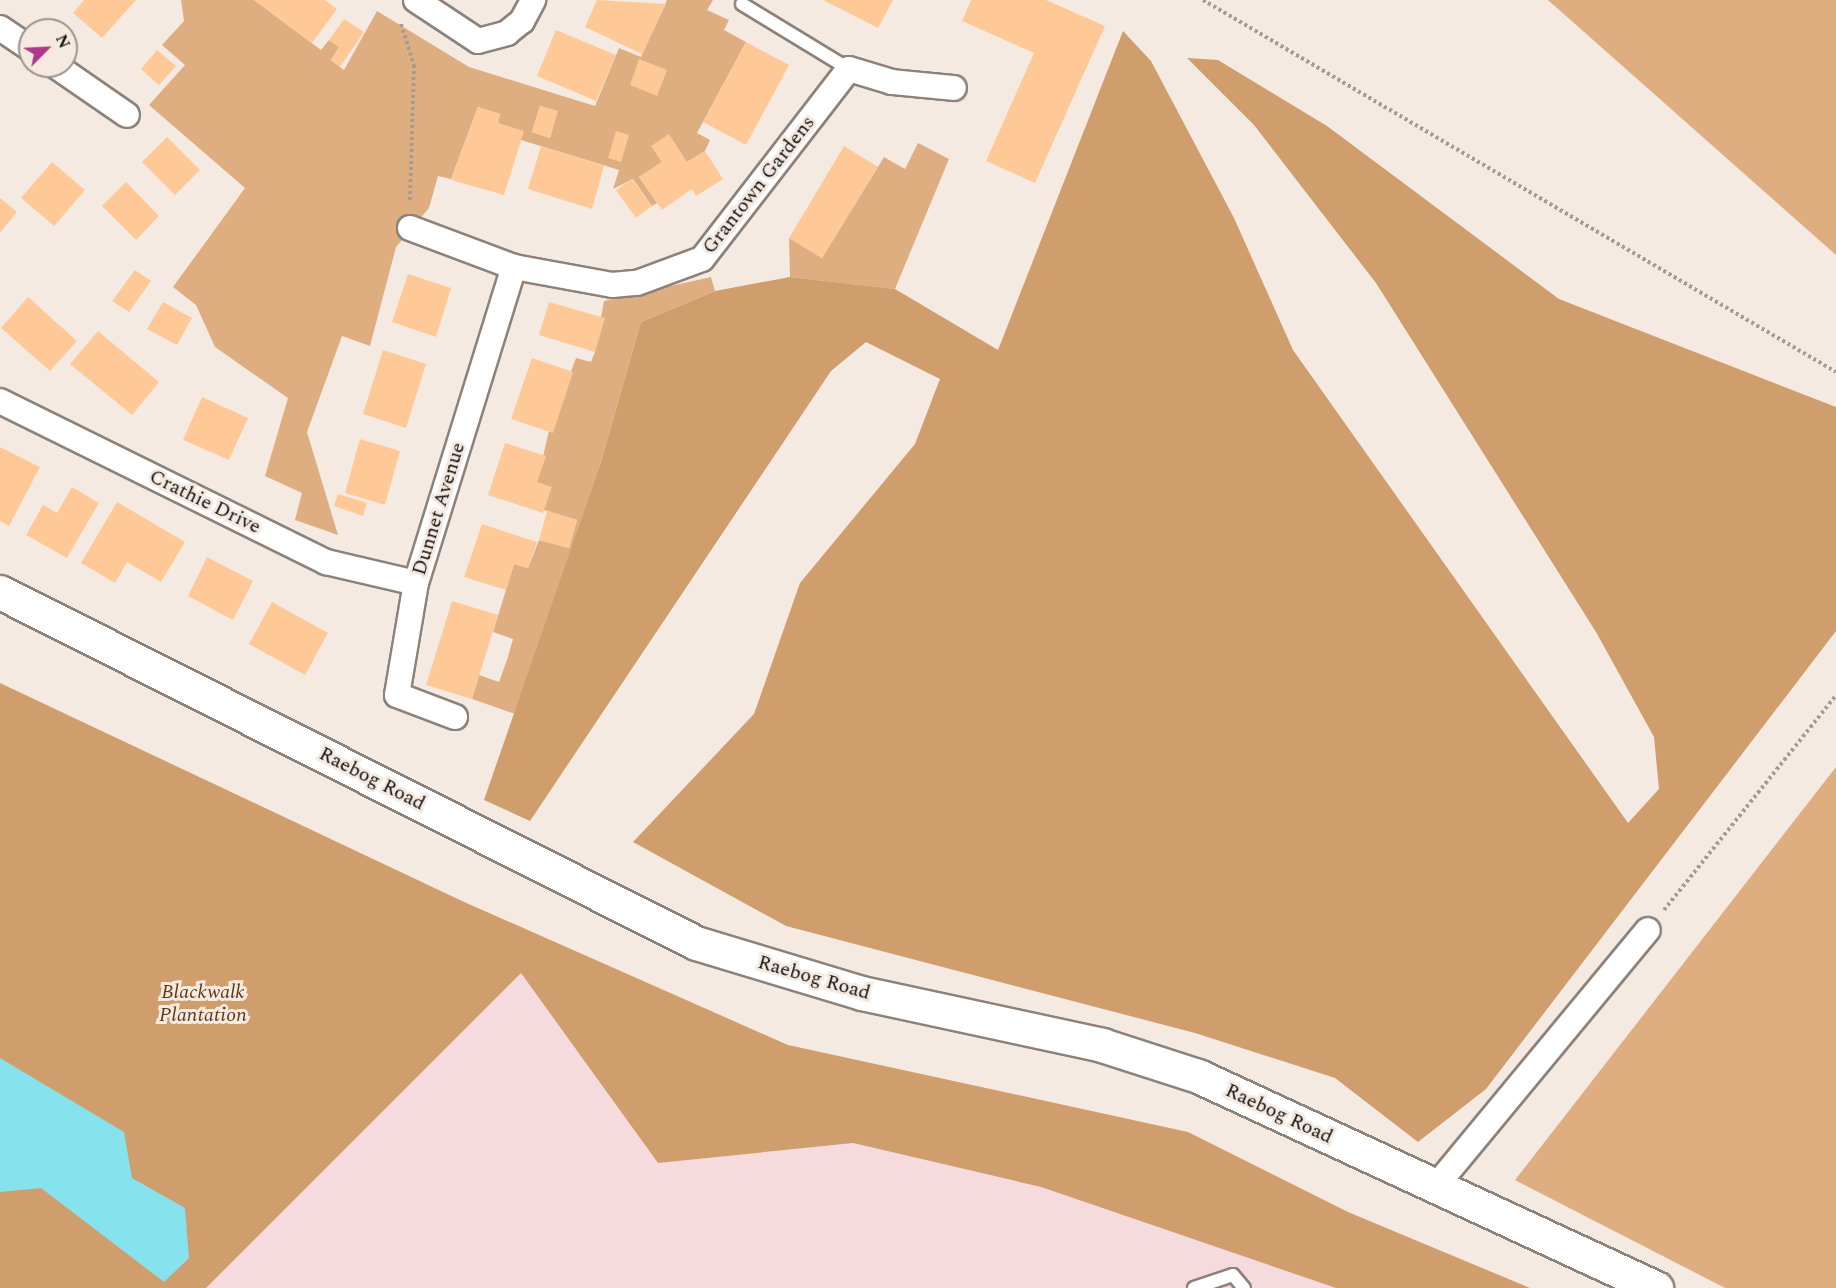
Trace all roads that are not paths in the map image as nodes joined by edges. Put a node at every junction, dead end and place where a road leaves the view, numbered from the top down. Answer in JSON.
{"nodes":[{"id":1,"x":417,"y":0,"type":"edge"},
{"id":2,"x":533,"y":0,"type":"edge"},
{"id":3,"x":742,"y":4,"type":"dead end"},
{"id":4,"x":0,"y":28,"type":"edge"},
{"id":5,"x":18,"y":40,"type":"edge"},
{"id":6,"x":849,"y":69,"type":"junction"},
{"id":7,"x":73,"y":78,"type":"edge"},
{"id":8,"x":954,"y":88,"type":"dead end"},
{"id":9,"x":127,"y":115,"type":"dead end"},
{"id":10,"x":410,"y":228,"type":"road end"},
{"id":11,"x":514,"y":267,"type":"junction"},
{"id":12,"x":0,"y":401,"type":"edge"},
{"id":13,"x":416,"y":583,"type":"junction"},
{"id":14,"x":0,"y":592,"type":"edge"},
{"id":15,"x":455,"y":717,"type":"dead end"},
{"id":16,"x":1648,"y":930,"type":"road end"},
{"id":17,"x":1436,"y":1186,"type":"junction"},
{"id":18,"x":1194,"y":1288,"type":"edge"},
{"id":19,"x":1244,"y":1288,"type":"edge"},
{"id":20,"x":1656,"y":1288,"type":"edge"}],
"edges":[{"from":1,"to":2,"type":"street"},
{"from":3,"to":6,"type":"lane"},
{"from":4,"to":5,"type":"street"},
{"from":6,"to":8,"type":"street"},
{"from":6,"to":11,"type":"street","name":"Grantown Gardens"},
{"from":7,"to":9,"type":"street"},
{"from":10,"to":11,"type":"street","name":"Grantown Gardens"},
{"from":11,"to":13,"type":"street","name":"Dunnet Avenue"},
{"from":12,"to":13,"type":"street","name":"Crathie Drive"},
{"from":13,"to":15,"type":"street","name":"Dunnet Avenue"},
{"from":14,"to":17,"type":"main road","name":"Raebog Road"},
{"from":16,"to":17,"type":"street"},
{"from":17,"to":20,"type":"main road","name":"Raebog Road"},
{"from":18,"to":19,"type":"lane"}]}
